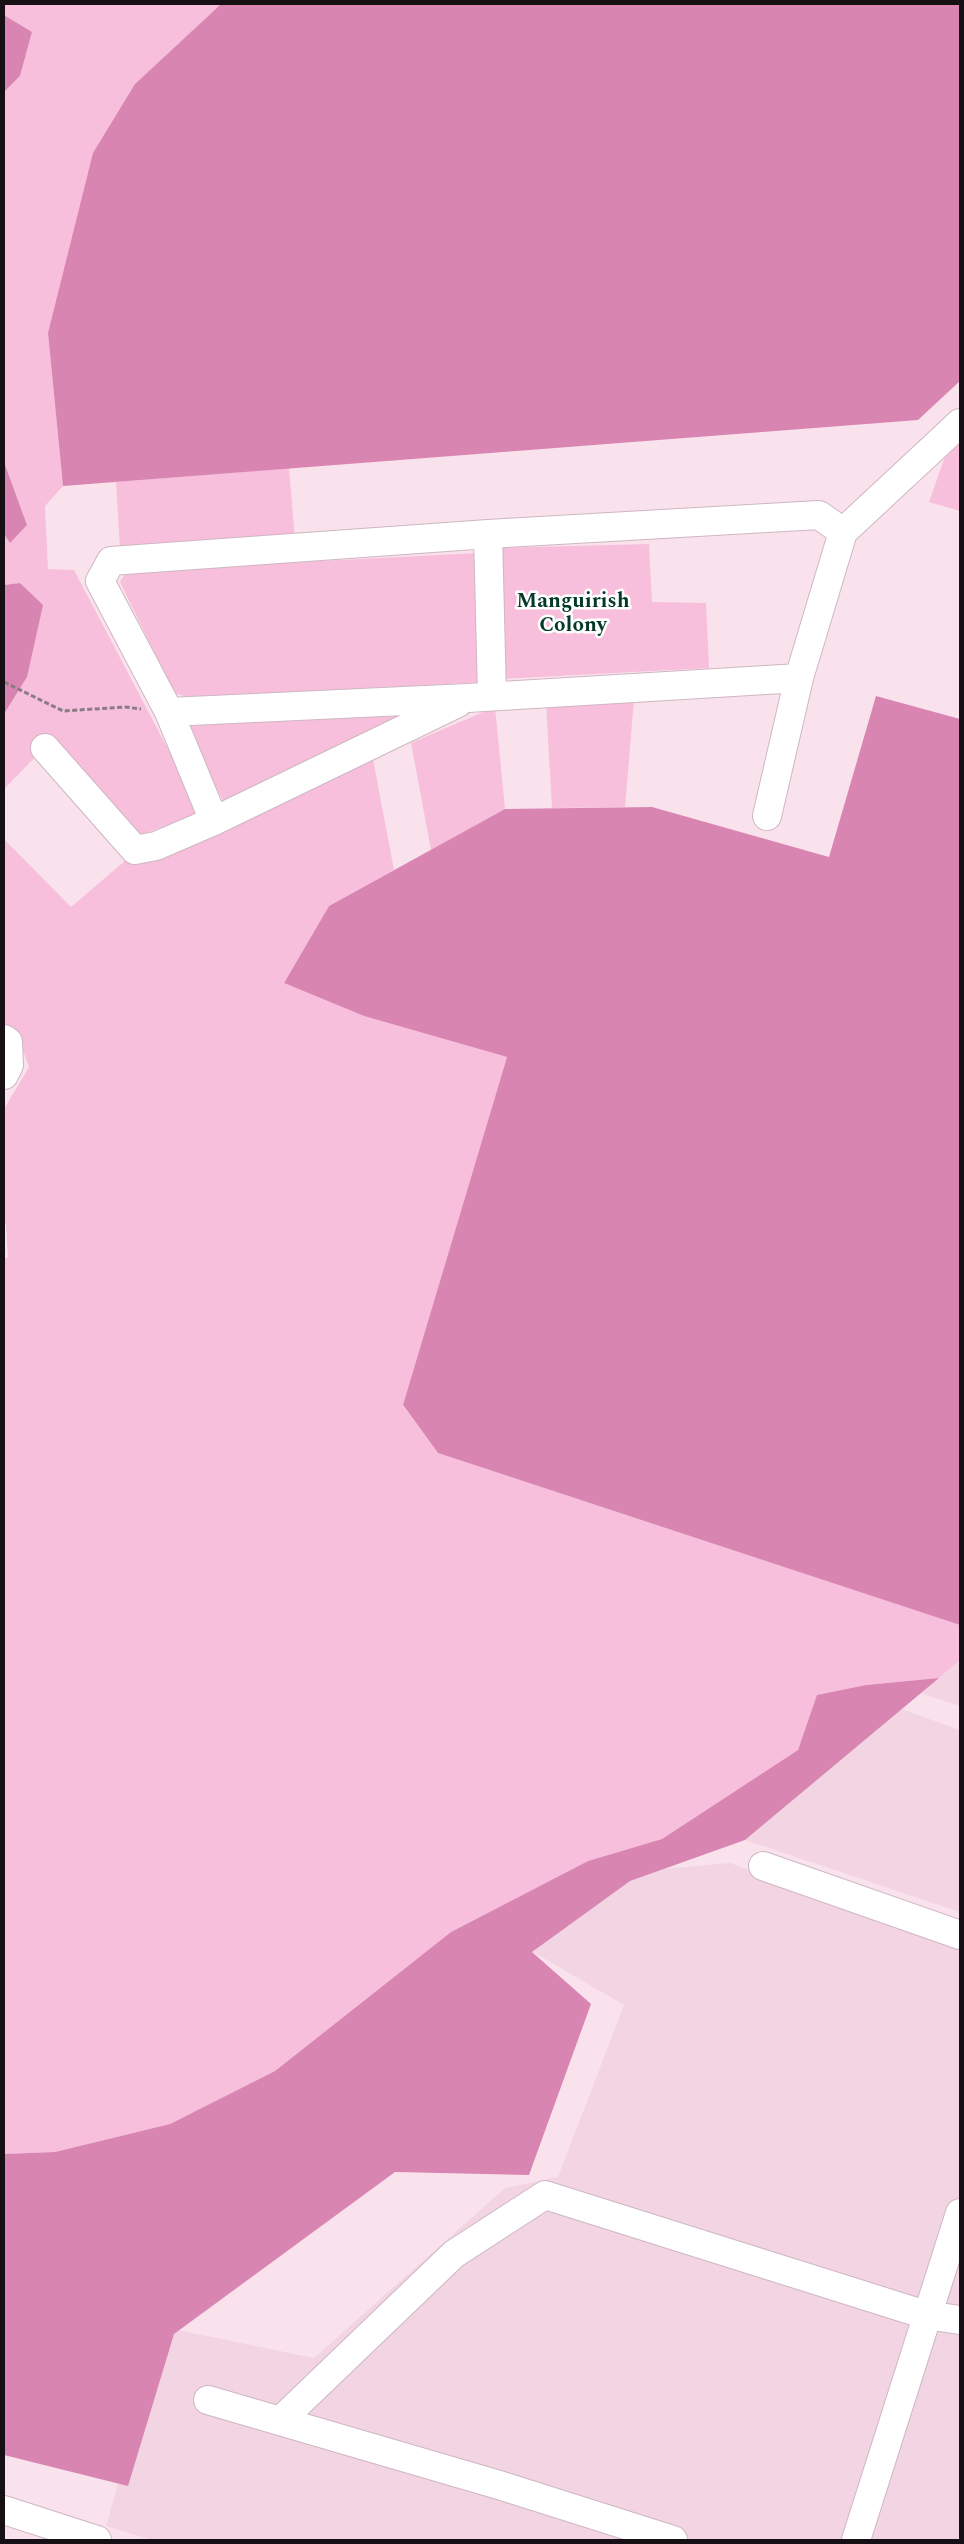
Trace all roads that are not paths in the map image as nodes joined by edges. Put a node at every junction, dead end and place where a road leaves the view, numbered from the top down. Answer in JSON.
{"nodes":[{"id":1,"x":960,"y":424,"type":"edge"},
{"id":2,"x":843,"y":532,"type":"junction"},
{"id":3,"x":488,"y":534,"type":"junction"},
{"id":4,"x":799,"y":678,"type":"junction"},
{"id":5,"x":480,"y":697,"type":"junction"},
{"id":6,"x":169,"y":712,"type":"junction"},
{"id":7,"x":45,"y":748,"type":"dead end"},
{"id":8,"x":767,"y":816,"type":"dead end"},
{"id":9,"x":214,"y":820,"type":"junction"},
{"id":10,"x":4,"y":1040,"type":"edge"},
{"id":11,"x":4,"y":1075,"type":"edge"},
{"id":12,"x":762,"y":1866,"type":"dead end"},
{"id":13,"x":960,"y":1935,"type":"edge"},
{"id":14,"x":960,"y":2213,"type":"edge"},
{"id":15,"x":926,"y":2315,"type":"junction"},
{"id":16,"x":960,"y":2320,"type":"edge"},
{"id":17,"x":208,"y":2400,"type":"dead end"},
{"id":18,"x":281,"y":2420,"type":"junction"},
{"id":19,"x":4,"y":2510,"type":"edge"},
{"id":20,"x":98,"y":2540,"type":"edge"},
{"id":21,"x":673,"y":2540,"type":"edge"},
{"id":22,"x":856,"y":2540,"type":"edge"}],
"edges":[{"from":1,"to":2,"type":"street"},
{"from":2,"to":3,"type":"street"},
{"from":2,"to":4,"type":"street"},
{"from":3,"to":5,"type":"street"},
{"from":3,"to":6,"type":"street"},
{"from":4,"to":5,"type":"street"},
{"from":4,"to":8,"type":"street"},
{"from":5,"to":6,"type":"street"},
{"from":5,"to":9,"type":"street"},
{"from":6,"to":9,"type":"street"},
{"from":7,"to":9,"type":"street"},
{"from":10,"to":11,"type":"street"},
{"from":12,"to":13,"type":"street"},
{"from":14,"to":15,"type":"street"},
{"from":15,"to":16,"type":"street"},
{"from":15,"to":18,"type":"street"},
{"from":15,"to":22,"type":"street"},
{"from":17,"to":18,"type":"street"},
{"from":18,"to":21,"type":"street"},
{"from":19,"to":20,"type":"street"}]}
